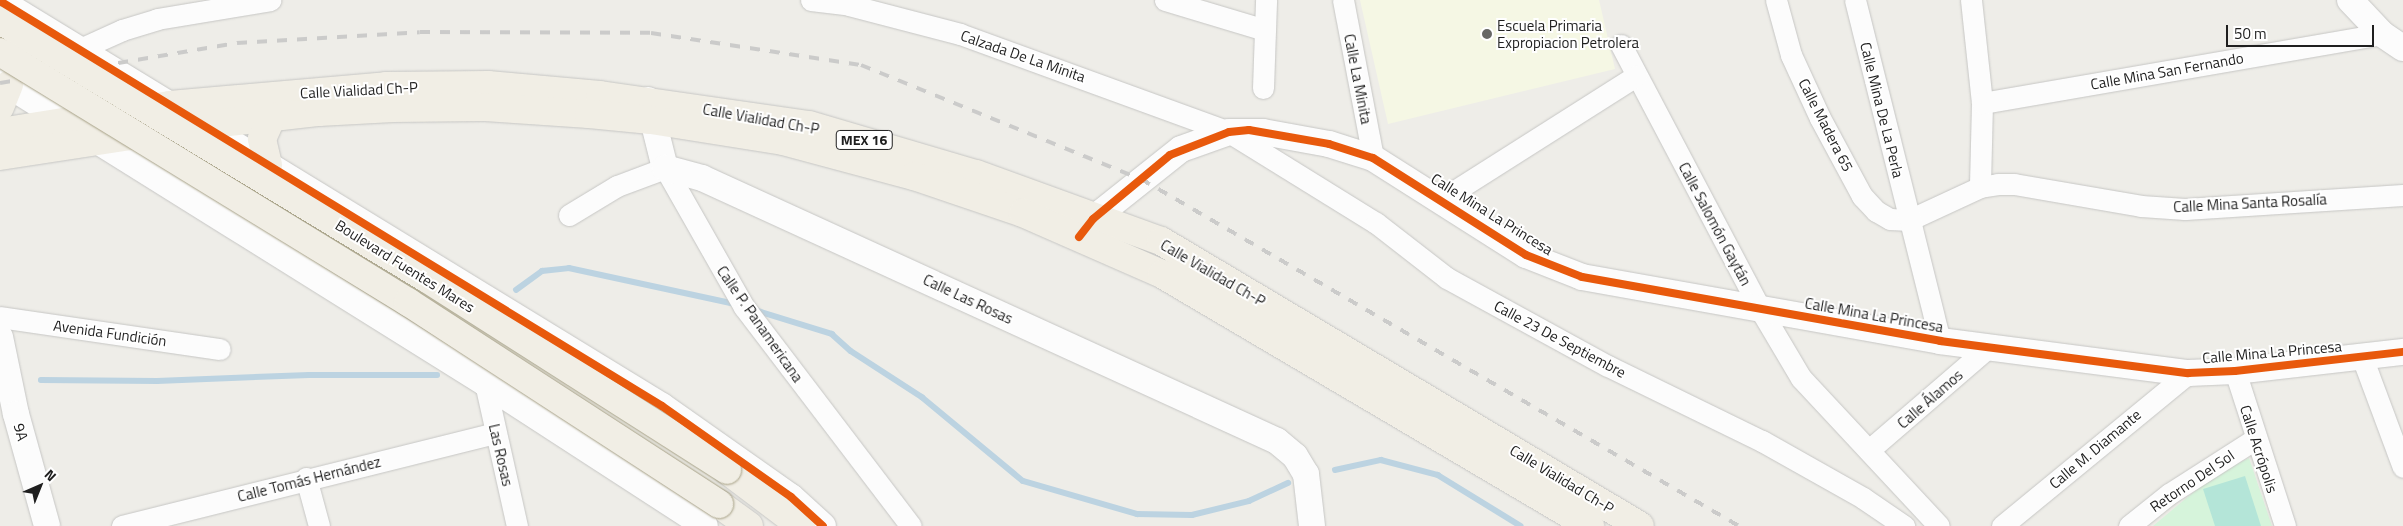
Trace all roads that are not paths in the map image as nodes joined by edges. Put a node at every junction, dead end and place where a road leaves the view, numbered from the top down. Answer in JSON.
{"nodes":[{"id":1,"x":0,"y":0,"type":"edge"},
{"id":2,"x":270,"y":0,"type":"edge"},
{"id":3,"x":811,"y":0,"type":"edge"},
{"id":4,"x":1165,"y":0,"type":"edge"},
{"id":5,"x":1266,"y":0,"type":"edge"},
{"id":6,"x":1343,"y":0,"type":"edge"},
{"id":7,"x":1776,"y":0,"type":"edge"},
{"id":8,"x":1855,"y":0,"type":"edge"},
{"id":9,"x":1971,"y":0,"type":"edge"},
{"id":10,"x":2350,"y":0,"type":"edge"},
{"id":11,"x":0,"y":20,"type":"edge"},
{"id":12,"x":1265,"y":30,"type":"junction"},
{"id":13,"x":2393,"y":41,"type":"edge"},
{"id":14,"x":1621,"y":45,"type":"dead end"},
{"id":15,"x":80,"y":49,"type":"junction"},
{"id":16,"x":0,"y":52,"type":"edge"},
{"id":17,"x":1636,"y":76,"type":"junction"},
{"id":18,"x":1263,"y":88,"type":"dead end"},
{"id":19,"x":3,"y":91,"type":"edge"},
{"id":20,"x":33,"y":101,"type":"junction"},
{"id":21,"x":1982,"y":103,"type":"junction"},
{"id":22,"x":170,"y":105,"type":"junction"},
{"id":23,"x":649,"y":110,"type":"junction"},
{"id":24,"x":272,"y":117,"type":"junction"},
{"id":25,"x":67,"y":122,"type":"junction"},
{"id":26,"x":212,"y":131,"type":"junction"},
{"id":27,"x":0,"y":132,"type":"edge"},
{"id":28,"x":1230,"y":132,"type":"junction"},
{"id":29,"x":97,"y":140,"type":"junction"},
{"id":30,"x":0,"y":156,"type":"edge"},
{"id":31,"x":1373,"y":158,"type":"junction"},
{"id":32,"x":268,"y":165,"type":"junction"},
{"id":33,"x":666,"y":168,"type":"junction"},
{"id":34,"x":162,"y":182,"type":"junction"},
{"id":35,"x":1980,"y":187,"type":"junction"},
{"id":36,"x":2403,"y":195,"type":"edge"},
{"id":37,"x":1442,"y":199,"type":"junction"},
{"id":38,"x":569,"y":215,"type":"dead end"},
{"id":39,"x":1909,"y":220,"type":"junction"},
{"id":40,"x":1086,"y":228,"type":"junction"},
{"id":41,"x":1760,"y":309,"type":"junction"},
{"id":42,"x":0,"y":316,"type":"edge"},
{"id":43,"x":0,"y":337,"type":"edge"},
{"id":44,"x":1940,"y":341,"type":"junction"},
{"id":45,"x":1990,"y":346,"type":"junction"},
{"id":46,"x":220,"y":349,"type":"dead end"},
{"id":47,"x":2403,"y":352,"type":"edge"},
{"id":48,"x":2362,"y":357,"type":"junction"},
{"id":49,"x":2235,"y":371,"type":"junction"},
{"id":50,"x":2188,"y":373,"type":"junction"},
{"id":51,"x":485,"y":383,"type":"junction"},
{"id":52,"x":495,"y":433,"type":"junction"},
{"id":53,"x":2255,"y":439,"type":"junction"},
{"id":54,"x":1869,"y":450,"type":"junction"},
{"id":55,"x":2403,"y":466,"type":"edge"},
{"id":56,"x":306,"y":478,"type":"junction"},
{"id":57,"x":712,"y":515,"type":"edge"},
{"id":58,"x":47,"y":526,"type":"edge"},
{"id":59,"x":122,"y":526,"type":"edge"},
{"id":60,"x":319,"y":526,"type":"edge"},
{"id":61,"x":517,"y":526,"type":"edge"},
{"id":62,"x":749,"y":526,"type":"edge"},
{"id":63,"x":801,"y":526,"type":"edge"},
{"id":64,"x":823,"y":526,"type":"edge"},
{"id":65,"x":911,"y":526,"type":"edge"},
{"id":66,"x":1312,"y":526,"type":"edge"},
{"id":67,"x":1590,"y":526,"type":"edge"},
{"id":68,"x":1640,"y":526,"type":"edge"},
{"id":69,"x":1904,"y":526,"type":"edge"},
{"id":70,"x":1939,"y":526,"type":"edge"},
{"id":71,"x":2002,"y":526,"type":"edge"},
{"id":72,"x":2129,"y":526,"type":"edge"},
{"id":73,"x":2285,"y":526,"type":"edge"}],
"edges":[{"from":1,"to":15,"type":"street"},
{"from":2,"to":15,"type":"street"},
{"from":3,"to":28,"type":"street","name":"Calzada De La Minita"},
{"from":4,"to":12,"type":"street"},
{"from":5,"to":12,"type":"street"},
{"from":6,"to":31,"type":"street","name":"Calle La Minita"},
{"from":7,"to":39,"type":"street","name":"Calle Madera 65"},
{"from":8,"to":39,"type":"street","name":"Calle Mina De La Perla"},
{"from":9,"to":21,"type":"street"},
{"from":10,"to":13,"type":"street"},
{"from":11,"to":63,"type":"main road","name":"Boulevard Fuentes Mares","bridge":true},
{"from":12,"to":18,"type":"street"},
{"from":13,"to":21,"type":"street","name":"Calle Mina San Fernando"},
{"from":14,"to":17,"type":"street","name":"Calle Salomón Gaytán"},
{"from":15,"to":20,"type":"street"},
{"from":15,"to":22,"type":"street"},
{"from":16,"to":57,"type":"main road","name":"Boulevard Fuentes Mares","bridge":true},
{"from":17,"to":37,"type":"street"},
{"from":17,"to":41,"type":"street","name":"Calle Salomón Gaytán"},
{"from":19,"to":20,"type":"street"},
{"from":20,"to":25,"type":"street"},
{"from":21,"to":35,"type":"street"},
{"from":22,"to":23,"type":"main road","name":"Calle Vialidad Ch-P","number":"MEX 16"},
{"from":22,"to":25,"type":"main road","name":"Calle Vialidad Ch-P","number":"MEX 16"},
{"from":22,"to":26,"type":"street"},
{"from":23,"to":24,"type":"main road","name":"Calle Vialidad Ch-P","number":"MEX 16"},
{"from":23,"to":33,"type":"street","name":"Calle P. Panamericana"},
{"from":23,"to":40,"type":"main road","name":"Calle Vialidad Ch-P","number":"MEX 16"},
{"from":24,"to":26,"type":"main road","name":"Calle Vialidad Ch-P","number":"MEX 16"},
{"from":24,"to":32,"type":"main road"},
{"from":25,"to":27,"type":"main road","name":"Calle Vialidad Ch-P","number":"MEX 16"},
{"from":25,"to":29,"type":"street"},
{"from":26,"to":29,"type":"main road","name":"Calle Vialidad Ch-P","number":"MEX 16"},
{"from":26,"to":32,"type":"street"},
{"from":26,"to":34,"type":"street"},
{"from":28,"to":31,"type":"street","name":"Calzada De La Minita"},
{"from":28,"to":40,"type":"street","name":"Calzada De La Minita"},
{"from":28,"to":69,"type":"street","name":"Calle 23 De Septiembre"},
{"from":29,"to":30,"type":"main road","name":"Calle Vialidad Ch-P","number":"MEX 16"},
{"from":29,"to":34,"type":"street"},
{"from":31,"to":37,"type":"street","name":"Calle Mina La Princesa"},
{"from":32,"to":64,"type":"street"},
{"from":33,"to":38,"type":"street"},
{"from":33,"to":65,"type":"street","name":"Calle P. Panamericana"},
{"from":33,"to":66,"type":"street","name":"Calle Las Rosas"},
{"from":34,"to":51,"type":"street"},
{"from":35,"to":36,"type":"street","name":"Calle Mina Santa Rosalía"},
{"from":35,"to":39,"type":"street","name":"Calle Mina Santa Rosalía"},
{"from":37,"to":41,"type":"street","name":"Calle Mina La Princesa"},
{"from":39,"to":44,"type":"street","name":"Calle Mina De La Perla"},
{"from":40,"to":67,"type":"main road","name":"Calle Vialidad Ch-P","number":"MEX 16"},
{"from":40,"to":68,"type":"main road","name":"Calle Vialidad Ch-P","number":"MEX 16"},
{"from":41,"to":44,"type":"street","name":"Calle Mina La Princesa"},
{"from":41,"to":54,"type":"street","name":"Calle Salomón Gaytán"},
{"from":42,"to":46,"type":"street","name":"Avenida Fundición"},
{"from":43,"to":58,"type":"street","name":"9A"},
{"from":44,"to":45,"type":"street","name":"Calle Mina La Princesa"},
{"from":45,"to":50,"type":"street","name":"Calle Mina La Princesa"},
{"from":45,"to":54,"type":"street","name":"Calle Álamos"},
{"from":47,"to":48,"type":"street","name":"Calle Mina La Princesa"},
{"from":48,"to":49,"type":"street","name":"Calle Mina La Princesa"},
{"from":48,"to":55,"type":"street"},
{"from":49,"to":50,"type":"street","name":"Calle Mina La Princesa"},
{"from":49,"to":53,"type":"street","name":"Calle Acrópolis"},
{"from":50,"to":71,"type":"street","name":"Calle M. Diamante"},
{"from":51,"to":52,"type":"street","name":"Las Rosas"},
{"from":51,"to":57,"type":"street"},
{"from":52,"to":56,"type":"street","name":"Calle Tomás Hernández"},
{"from":52,"to":61,"type":"street","name":"Las Rosas"},
{"from":53,"to":72,"type":"street","name":"Retorno Del Sol"},
{"from":53,"to":73,"type":"street","name":"Calle Acrópolis"},
{"from":54,"to":70,"type":"street","name":"Calle Salomón Gaytán"},
{"from":56,"to":59,"type":"street","name":"Calle Tomás Hernández"},
{"from":56,"to":60,"type":"street"},
{"from":57,"to":62,"type":"main road","name":"Boulevard Fuentes Mares"}]}
